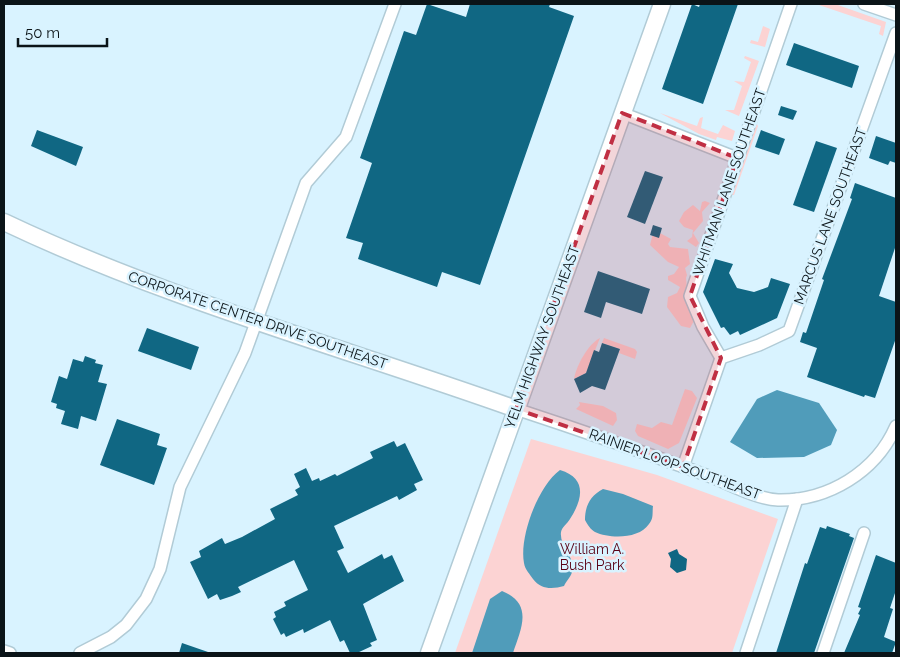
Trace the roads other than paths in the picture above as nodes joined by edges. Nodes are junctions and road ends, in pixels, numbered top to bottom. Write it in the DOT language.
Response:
graph roads {
  1 [pos="395,4"];
  2 [pos="656,4"];
  3 [pos="662,4"];
  4 [pos="791,4"];
  5 [pos="864,4"];
  6 [pos="896,15"];
  7 [pos="654,22"];
  8 [pos="896,33"];
  9 [pos="622,113"];
  10 [pos="737,158"];
  11 [pos="4,222"];
  12 [pos="256,320"];
  13 [pos="721,358"];
  14 [pos="516,409"];
  15 [pos="896,426"];
  16 [pos="683,467"];
  17 [pos="797,499"];
  18 [pos="864,533"];
  19 [pos="4,651"];
  20 [pos="10,653"];
  21 [pos="80,653"];
  22 [pos="429,653"];
  23 [pos="746,653"];
  24 [pos="823,653"];
  1 -- 12 [label="street"];
  2 -- 7 [label="main road, YELM HIGHWAY SOUTHEAST"];
  3 -- 7 [label="main road, YELM HIGHWAY SOUTHEAST"];
  4 -- 10 [label="street, WHITMAN LANE SOUTHEAST"];
  5 -- 6 [label="street"];
  7 -- 9 [label="main road, YELM HIGHWAY SOUTHEAST"];
  8 -- 13 [label="street, MARCUS LANE SOUTHEAST"];
  9 -- 10 [label="street"];
  9 -- 14 [label="main road, YELM HIGHWAY SOUTHEAST"];
  10 -- 13 [label="street, WHITMAN LANE SOUTHEAST"];
  11 -- 12 [label="main road, CORPORATE CENTER DRIVE SOUTHEAST"];
  12 -- 14 [label="main road, CORPORATE CENTER DRIVE SOUTHEAST"];
  12 -- 21 [label="street"];
  13 -- 16 [label="street"];
  14 -- 16 [label="street, RAINIER LOOP SOUTHEAST"];
  14 -- 22 [label="main road, YELM HIGHWAY SOUTHEAST"];
  15 -- 17 [label="street, RAINIER LOOP SOUTHEAST"];
  16 -- 17 [label="street, RAINIER LOOP SOUTHEAST"];
  17 -- 23 [label="street"];
  18 -- 24 [label="street"];
  19 -- 20 [label="street"];
}
